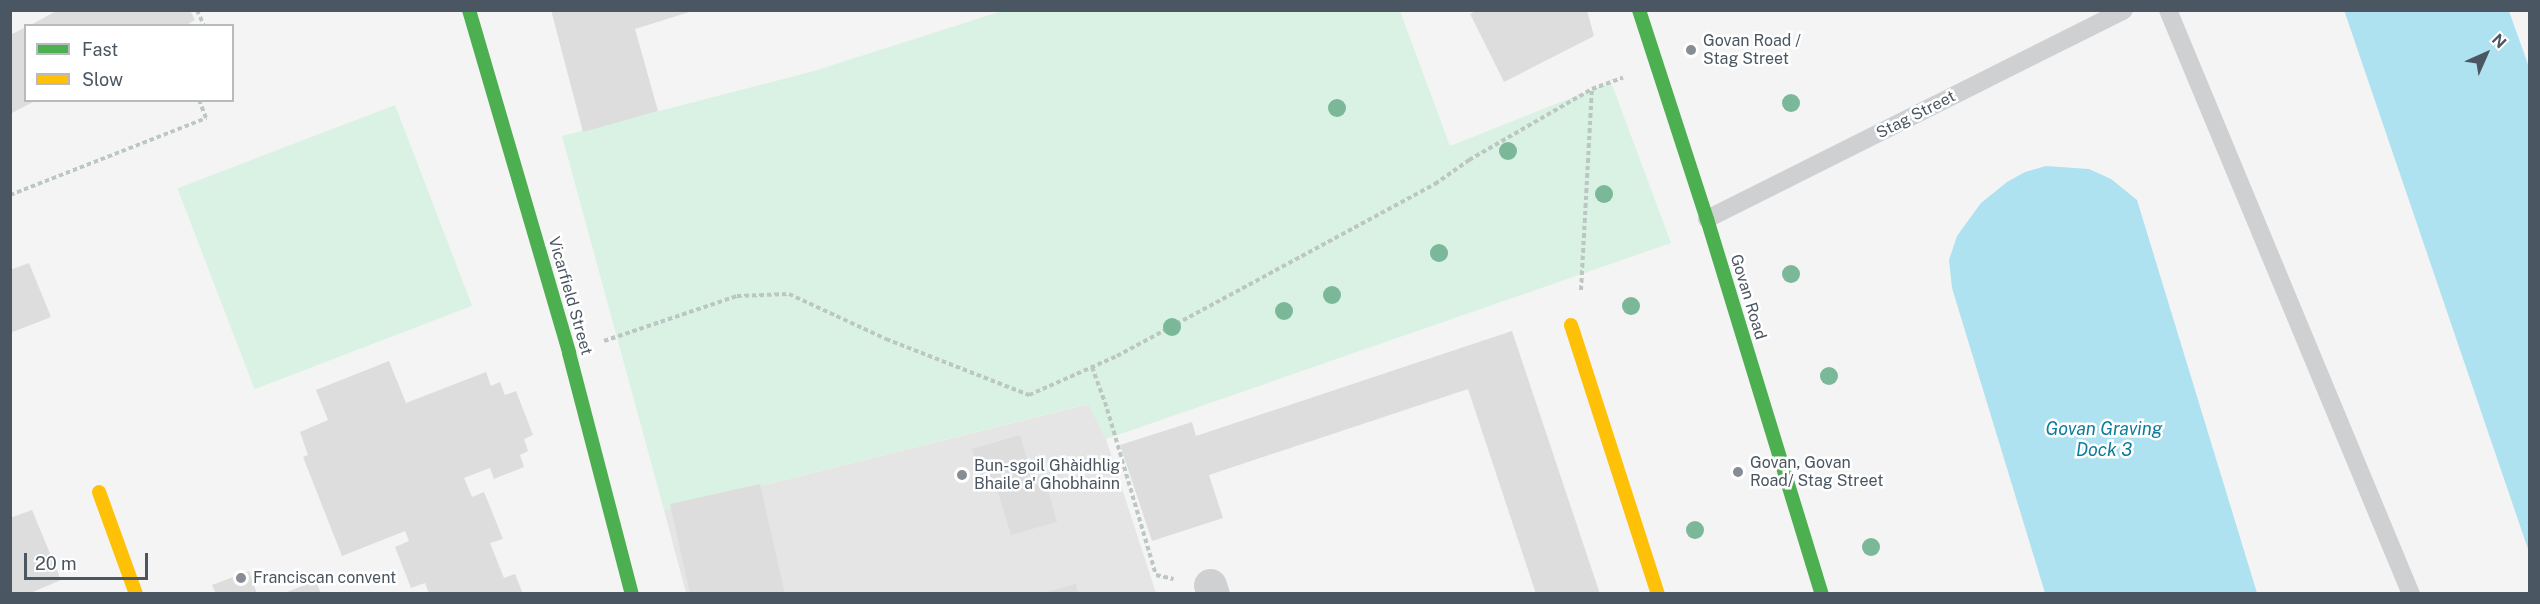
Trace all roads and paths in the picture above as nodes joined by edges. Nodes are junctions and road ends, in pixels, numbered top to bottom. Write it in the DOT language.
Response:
graph roads {
  1 [pos="197,10"];
  2 [pos="468,10"];
  3 [pos="1640,10"];
  4 [pos="2124,10"];
  5 [pos="2168,10"];
  6 [pos="203,24"];
  7 [pos="1656,65"];
  8 [pos="1592,89"];
  9 [pos="200,102"];
  10 [pos="10,195"];
  11 [pos="1707,219"];
  12 [pos="1570,325"];
  13 [pos="569,353"];
  14 [pos="1092,367"];
  15 [pos="99,492"];
  16 [pos="1211,589"];
  17 [pos="136,594"];
  18 [pos="632,594"];
  19 [pos="1658,594"];
  20 [pos="1822,594"];
  21 [pos="2411,594"];
  1 -- 6 [label="path"];
  2 -- 13 [label="street, Vicarfield Street"];
  3 -- 7 [label="street, Govan Road"];
  4 -- 11 [label="lane, Stag Street"];
  5 -- 21 [label="lane"];
  7 -- 8 [label="path"];
  7 -- 11 [label="street, Govan Road"];
  8 -- 12 [label="path"];
  8 -- 14 [label="path"];
  9 -- 10 [label="path"];
  11 -- 20 [label="street, Govan Road"];
  12 -- 19 [label="street"];
  13 -- 14 [label="path"];
  13 -- 18 [label="street, Vicarfield Street"];
  14 -- 16 [label="path"];
  15 -- 17 [label="street"];
}
